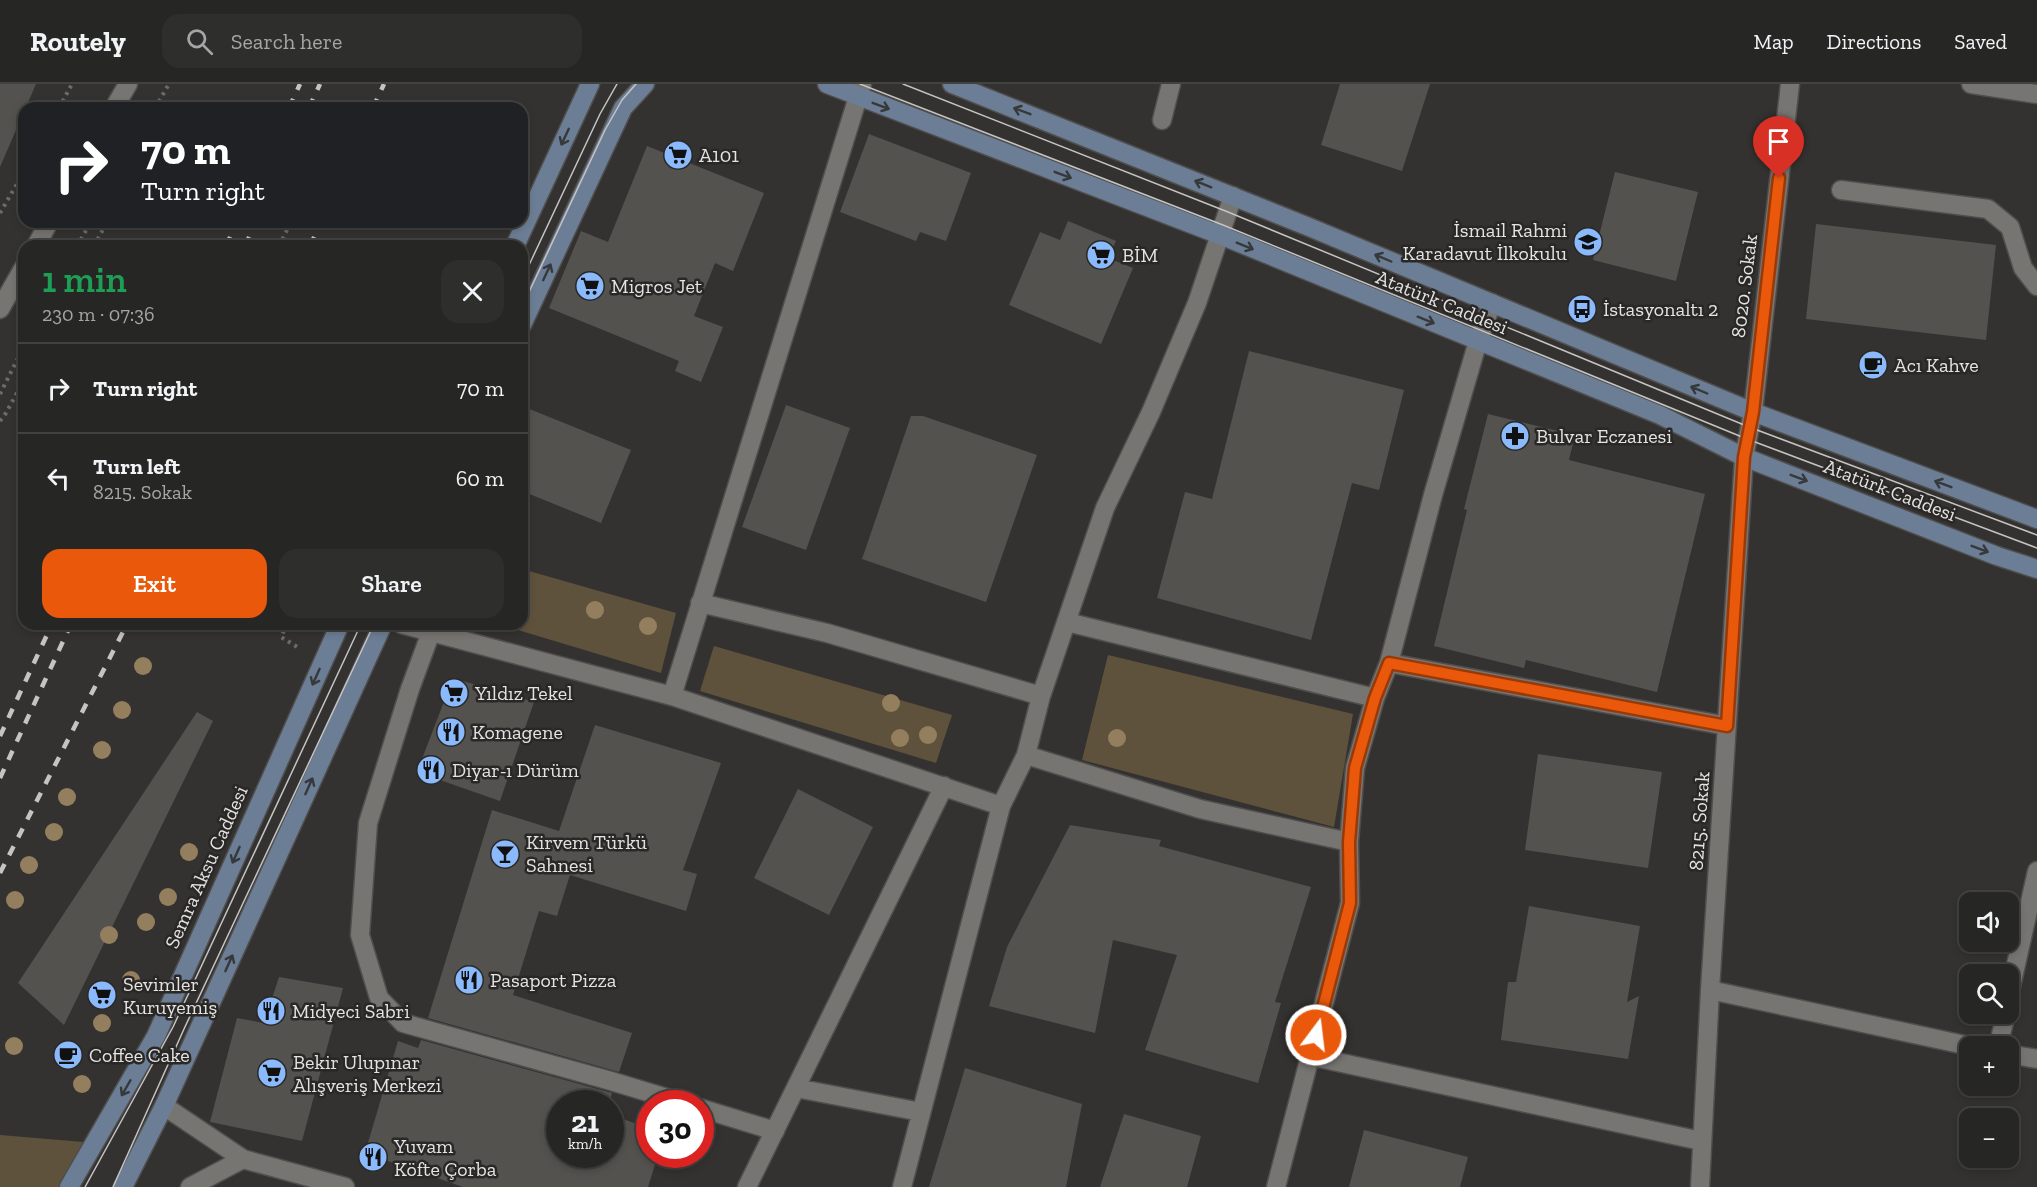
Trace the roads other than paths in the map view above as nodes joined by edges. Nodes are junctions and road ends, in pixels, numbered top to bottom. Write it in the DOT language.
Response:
graph roads {
  1 [pos="128,84"];
  2 [pos="590,84"];
  3 [pos="645,84"];
  4 [pos="827,84"];
  5 [pos="952,84"];
  6 [pos="1171,84"];
  7 [pos="1790,84"];
  8 [pos="1971,84"];
  9 [pos="860,90"];
  10 [pos="2037,94"];
  11 [pos="118,102"];
  12 [pos="1161,120"];
  13 [pos="1841,190"];
  14 [pos="1233,196"];
  15 [pos="528,218"];
  16 [pos="1220,235"];
  17 [pos="18,278"];
  18 [pos="2037,286"];
  19 [pos="1492,303"];
  20 [pos="0,309"];
  21 [pos="528,312"];
  22 [pos="1478,341"];
  23 [pos="1753,412"];
  24 [pos="1744,457"];
  25 [pos="2037,519"];
  26 [pos="2037,569"];
  27 [pos="700,603"];
  28 [pos="1066,622"];
  29 [pos="337,630"];
  30 [pos="380,630"];
  31 [pos="424,630"];
  32 [pos="431,632"];
  33 [pos="1389,663"];
  34 [pos="672,696"];
  35 [pos="1041,696"];
  36 [pos="1375,698"];
  37 [pos="1727,726"];
  38 [pos="1026,755"];
  39 [pos="944,786"];
  40 [pos="1001,806"];
  41 [pos="1349,842"];
  42 [pos="2037,871"];
  43 [pos="2016,964"];
  44 [pos="1710,990"];
  45 [pos="1959,1044"];
  46 [pos="1310,1056"];
  47 [pos="2019,1056"];
  48 [pos="2037,1059"];
  49 [pos="796,1088"];
  50 [pos="641,1090"];
  51 [pos="164,1106"];
  52 [pos="714,1112"];
  53 [pos="921,1112"];
  54 [pos="775,1131"];
  55 [pos="1701,1142"];
  56 [pos="243,1159"];
  57 [pos="69,1187"];
  58 [pos="123,1187"];
  59 [pos="190,1187"];
  60 [pos="345,1187"];
  61 [pos="747,1187"];
  62 [pos="902,1187"];
  63 [pos="1276,1187"];
  64 [pos="1700,1187"];
  1 -- 11 [label="street"];
  2 -- 15 [label="street, one-way"];
  21 -- 3 [label="street, one-way"];
  4 -- 9 [label="street, Atatürk Caddesi"];
  14 -- 5 [label="street, Atatürk Caddesi, one-way"];
  6 -- 12 [label="street"];
  7 -- 23 [label="street, 8020. Sokak"];
  8 -- 10 [label="street"];
  9 -- 16 [label="street, Atatürk Caddesi, one-way"];
  9 -- 27 [label="street"];
  13 -- 18 [label="street"];
  14 -- 16 [label="street"];
  19 -- 14 [label="street, Atatürk Caddesi, one-way"];
  16 -- 22 [label="street, Atatürk Caddesi, one-way"];
  16 -- 28 [label="street"];
  17 -- 20 [label="street"];
  19 -- 22 [label="street"];
  23 -- 19 [label="street, Atatürk Caddesi, one-way"];
  22 -- 24 [label="street, Atatürk Caddesi"];
  22 -- 33 [label="street"];
  23 -- 24 [label="street, 8020. Sokak"];
  25 -- 23 [label="street, Atatürk Caddesi, one-way"];
  24 -- 26 [label="street, Atatürk Caddesi, one-way"];
  24 -- 37 [label="street, 8215. Sokak"];
  27 -- 34 [label="street"];
  27 -- 35 [label="street"];
  28 -- 35 [label="street"];
  28 -- 36 [label="street"];
  29 -- 57 [label="street, Semra Aksu Caddesi, one-way"];
  51 -- 30 [label="street, one-way"];
  31 -- 32 [label="street"];
  32 -- 34 [label="street"];
  32 -- 50 [label="street"];
  33 -- 36 [label="street"];
  33 -- 37 [label="street"];
  34 -- 39 [label="street"];
  35 -- 38 [label="street"];
  36 -- 41 [label="street"];
  37 -- 44 [label="street, 8215. Sokak"];
  38 -- 40 [label="street"];
  38 -- 41 [label="street"];
  39 -- 40 [label="street"];
  39 -- 49 [label="street"];
  40 -- 53 [label="street"];
  41 -- 46 [label="street"];
  42 -- 43 [label="street"];
  44 -- 45 [label="street"];
  44 -- 55 [label="street, 8215. Sokak"];
  46 -- 55 [label="street"];
  46 -- 63 [label="street"];
  47 -- 48 [label="street"];
  49 -- 53 [label="street"];
  49 -- 54 [label="street"];
  51 -- 56 [label="street"];
  51 -- 58 [label="street"];
  52 -- 54 [label="street"];
  53 -- 62 [label="street"];
  54 -- 61 [label="street"];
  55 -- 64 [label="street, 8215. Sokak"];
  56 -- 59 [label="street"];
  56 -- 60 [label="street"];
}
